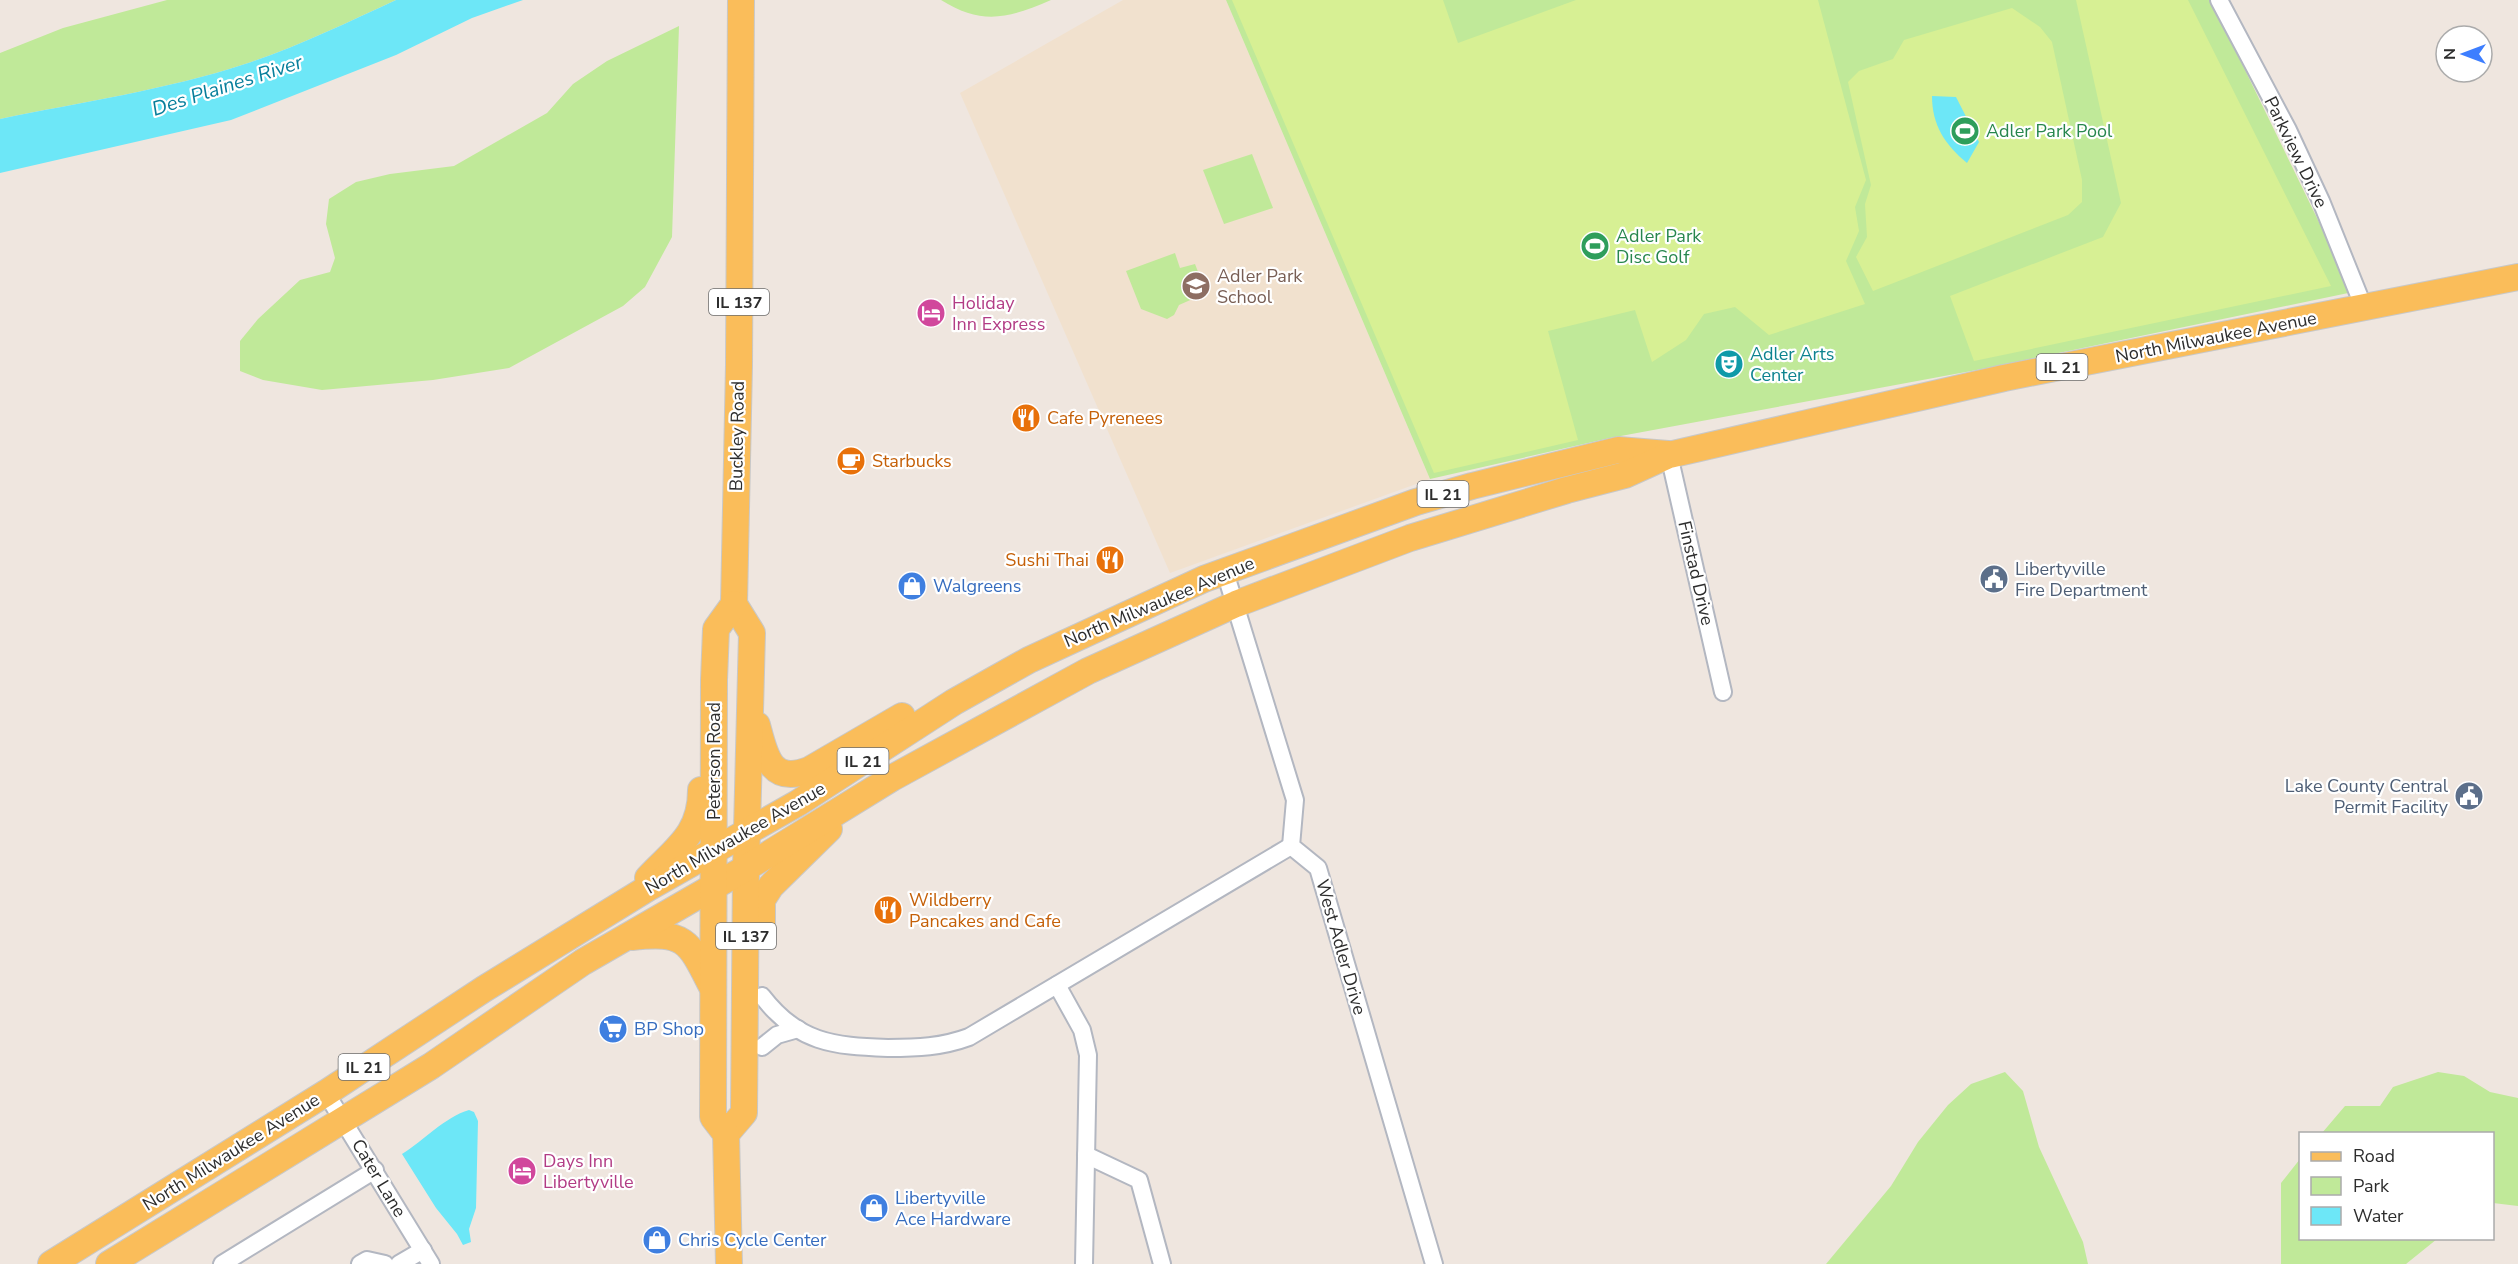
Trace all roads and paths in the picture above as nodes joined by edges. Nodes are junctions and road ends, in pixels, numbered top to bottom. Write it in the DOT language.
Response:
graph roads {
  1 [pos="741,0"];
  2 [pos="2219,0"];
  3 [pos="2518,277"];
  4 [pos="2364,308"];
  5 [pos="1669,455"];
  6 [pos="1225,572"];
  7 [pos="734,604"];
  8 [pos="1236,604"];
  9 [pos="714,680"];
  10 [pos="977,688"];
  11 [pos="751,691"];
  12 [pos="1723,692"];
  13 [pos="833,814"];
  14 [pos="747,832"];
  15 [pos="1292,846"];
  16 [pos="714,851"];
  17 [pos="746,868"];
  18 [pos="714,887"];
  19 [pos="626,902"];
  20 [pos="629,937"];
  21 [pos="1057,985"];
  22 [pos="714,990"];
  23 [pos="762,996"];
  24 [pos="798,1029"];
  25 [pos="762,1047"];
  26 [pos="745,1075"];
  27 [pos="326,1093"];
  28 [pos="344,1119"];
  29 [pos="726,1134"];
  30 [pos="1086,1155"];
  31 [pos="375,1170"];
  32 [pos="427,1257"];
  33 [pos="51,1264"];
  34 [pos="110,1264"];
  35 [pos="222,1264"];
  36 [pos="360,1264"];
  37 [pos="385,1264"];
  38 [pos="399,1264"];
  39 [pos="729,1264"];
  40 [pos="1084,1264"];
  41 [pos="1162,1264"];
  42 [pos="1434,1264"];
  1 -- 7 [label="main road, Buckley Road / IL 137"];
  2 -- 4 [label="street, Parkview Drive"];
  3 -- 4 [label="main road, North Milwaukee Avenue / IL 21"];
  4 -- 5 [label="main road, North Milwaukee Avenue / IL 21"];
  5 -- 6 [label="main road, North Milwaukee Avenue / IL 21"];
  5 -- 8 [label="main road, North Milwaukee Avenue / IL 21"];
  5 -- 12 [label="street, Finstad Drive"];
  6 -- 8 [label="street"];
  6 -- 10 [label="main road, North Milwaukee Avenue / IL 21"];
  7 -- 9 [label="main road, Peterson Road / IL 137"];
  7 -- 11 [label="main road, IL 137"];
  8 -- 13 [label="main road, North Milwaukee Avenue / IL 21"];
  8 -- 15 [label="street"];
  9 -- 16 [label="main road, Peterson Road / IL 137"];
  9 -- 19 [label="main road"];
  10 -- 11 [label="main road"];
  10 -- 14 [label="main road, North Milwaukee Avenue / IL 21"];
  11 -- 14 [label="main road, IL 137"];
  13 -- 17 [label="main road, North Milwaukee Avenue / IL 21"];
  13 -- 23 [label="main road"];
  14 -- 16 [label="main road, North Milwaukee Avenue / IL 21"];
  14 -- 17 [label="main road, IL 137"];
  15 -- 21 [label="street"];
  15 -- 42 [label="street, West Adler Drive"];
  16 -- 18 [label="main road, Peterson Road / IL 137"];
  16 -- 19 [label="main road, North Milwaukee Avenue / IL 21"];
  17 -- 18 [label="main road, North Milwaukee Avenue / IL 21"];
  17 -- 26 [label="main road, IL 137"];
  18 -- 20 [label="main road, North Milwaukee Avenue / IL 21"];
  18 -- 22 [label="main road, Peterson Road / IL 137"];
  19 -- 27 [label="main road, North Milwaukee Avenue / IL 21"];
  20 -- 22 [label="main road"];
  20 -- 28 [label="main road, North Milwaukee Avenue / IL 21"];
  21 -- 24 [label="street"];
  21 -- 30 [label="street"];
  22 -- 29 [label="main road, Peterson Road / IL 137"];
  23 -- 24 [label="street"];
  23 -- 25 [label="main road"];
  24 -- 25 [label="street"];
  25 -- 26 [label="main road"];
  26 -- 29 [label="main road, IL 137"];
  27 -- 28 [label="street, Cater Lane"];
  27 -- 33 [label="main road, North Milwaukee Avenue / IL 21"];
  28 -- 31 [label="street, Cater Lane"];
  28 -- 34 [label="main road, North Milwaukee Avenue / IL 21"];
  29 -- 39 [label="main road, Peterson Road / IL 137"];
  30 -- 40 [label="street"];
  30 -- 41 [label="street"];
  31 -- 32 [label="street, Cater Lane"];
  31 -- 35 [label="street"];
  32 -- 38 [label="street"];
  36 -- 37 [label="street"];
}
